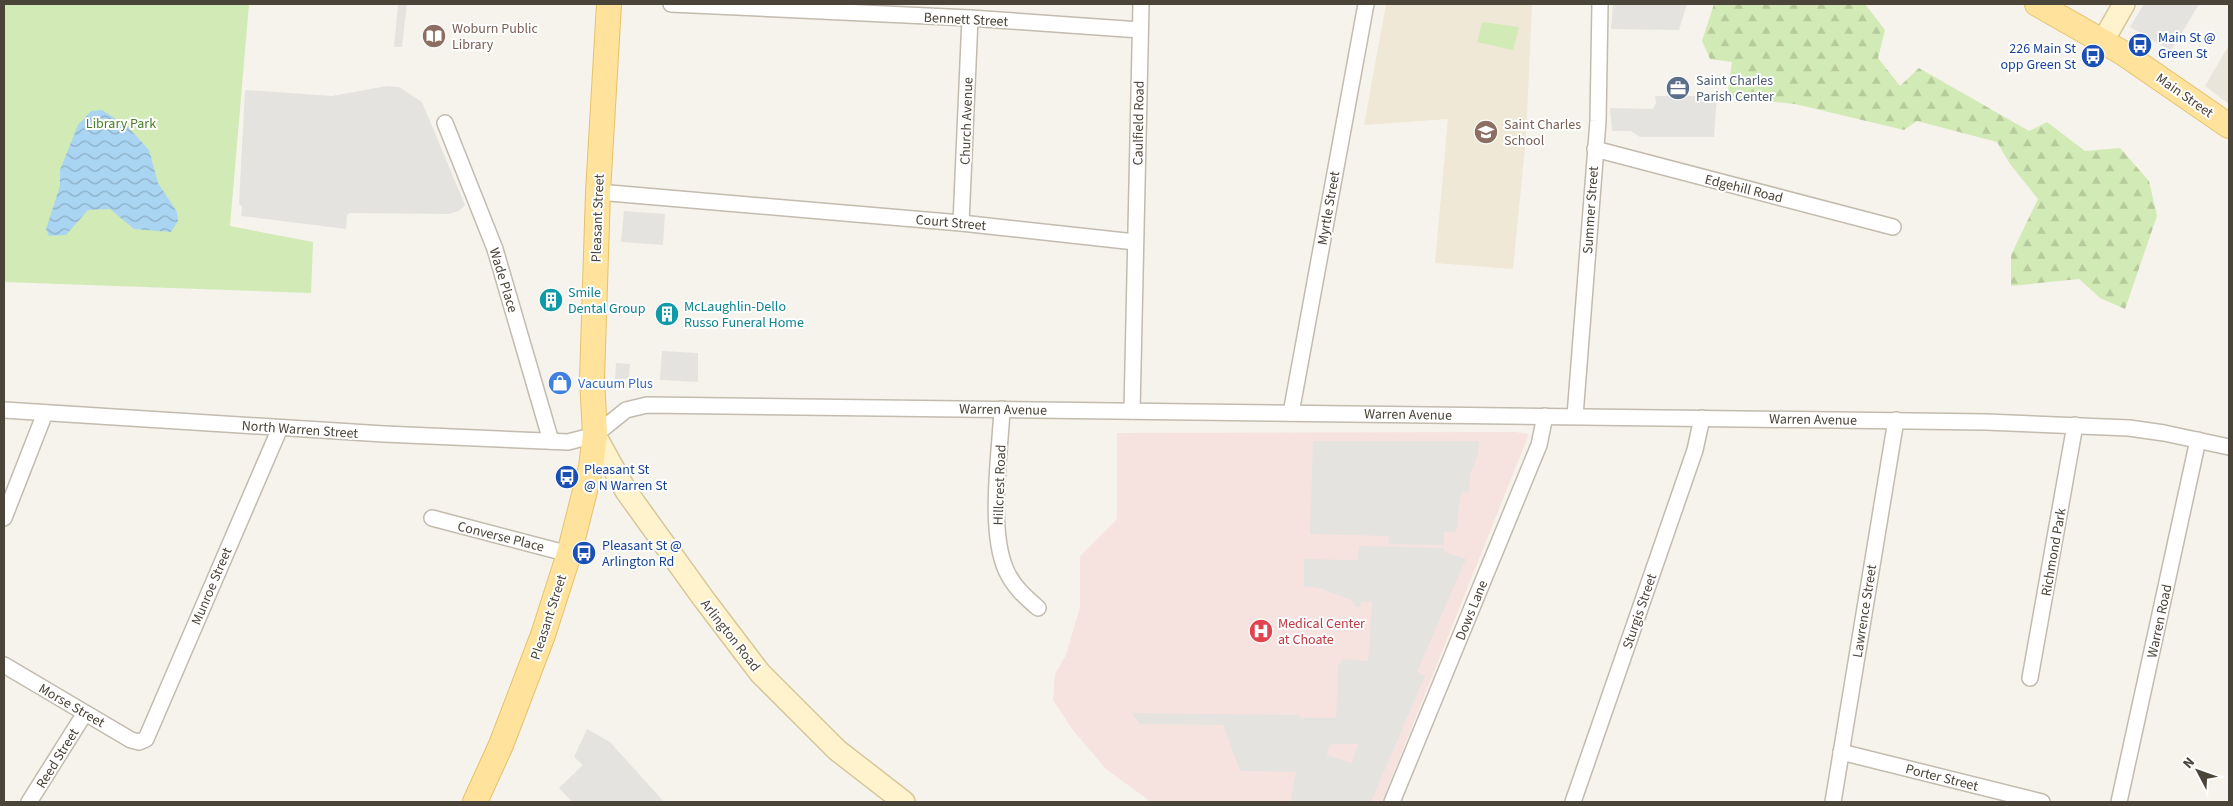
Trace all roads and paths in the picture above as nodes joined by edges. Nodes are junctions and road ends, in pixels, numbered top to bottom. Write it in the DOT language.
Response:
graph roads {
  1 [pos="609,4"];
  2 [pos="672,4"];
  3 [pos="1141,4"];
  4 [pos="1366,4"];
  5 [pos="1600,4"];
  6 [pos="2037,4"];
  7 [pos="2124,4"];
  8 [pos="944,10"];
  9 [pos="970,18"];
  10 [pos="1140,30"];
  11 [pos="2103,41"];
  12 [pos="445,123"];
  13 [pos="2229,126"];
  14 [pos="1594,150"];
  15 [pos="598,192"];
  16 [pos="961,223"];
  17 [pos="1893,226"];
  18 [pos="1135,242"];
  19 [pos="1002,409"];
  20 [pos="4,410"];
  21 [pos="1132,410"];
  22 [pos="1291,413"];
  23 [pos="45,414"];
  24 [pos="1545,416"];
  25 [pos="1575,416"];
  26 [pos="1702,418"];
  27 [pos="1896,420"];
  28 [pos="2075,425"];
  29 [pos="280,428"];
  30 [pos="596,435"];
  31 [pos="2198,440"];
  32 [pos="551,441"];
  33 [pos="2229,447"];
  34 [pos="4,518"];
  35 [pos="432,518"];
  36 [pos="569,554"];
  37 [pos="1038,608"];
  38 [pos="4,665"];
  39 [pos="2030,678"];
  40 [pos="85,714"];
  41 [pos="141,742"];
  42 [pos="1841,752"];
  43 [pos="29,802"];
  44 [pos="475,802"];
  45 [pos="904,802"];
  46 [pos="1392,802"];
  47 [pos="1573,802"];
  48 [pos="1834,802"];
  49 [pos="2042,802"];
  50 [pos="2119,802"];
  1 -- 15 [label="main road, Pleasant Street"];
  2 -- 8 [label="street, Bennett Street"];
  3 -- 10 [label="street, Caulfield Road"];
  4 -- 22 [label="street, Myrtle Street"];
  5 -- 14 [label="street, Summer Street"];
  6 -- 11 [label="main road, Main Street"];
  7 -- 11 [label="street"];
  8 -- 9 [label="street, Bennett Street"];
  9 -- 10 [label="street, Bennett Street"];
  9 -- 16 [label="street, Church Avenue"];
  10 -- 18 [label="street, Caulfield Road"];
  11 -- 13 [label="main road, Main Street"];
  12 -- 32 [label="street, Wade Place"];
  14 -- 17 [label="street, Edgehill Road"];
  14 -- 25 [label="street, Summer Street"];
  15 -- 16 [label="street, Court Street"];
  15 -- 30 [label="main road, Pleasant Street"];
  16 -- 18 [label="street, Court Street"];
  18 -- 21 [label="street"];
  19 -- 21 [label="street, Warren Avenue"];
  19 -- 30 [label="street, Warren Avenue"];
  19 -- 37 [label="street, Hillcrest Road"];
  20 -- 23 [label="street, North Warren Street"];
  21 -- 22 [label="street, Warren Avenue"];
  22 -- 24 [label="street, Warren Avenue"];
  23 -- 29 [label="street, North Warren Street"];
  23 -- 34 [label="street"];
  24 -- 25 [label="street, Warren Avenue"];
  24 -- 46 [label="street, Dows Lane"];
  25 -- 26 [label="street, Warren Avenue"];
  26 -- 27 [label="street, Warren Avenue"];
  26 -- 47 [label="street, Sturgis Street"];
  27 -- 28 [label="street, Warren Avenue"];
  27 -- 42 [label="street, Lawrence Street"];
  28 -- 31 [label="street, Warren Avenue"];
  28 -- 39 [label="street, Richmond Park"];
  29 -- 32 [label="street, North Warren Street"];
  29 -- 41 [label="street, Munroe Street"];
  30 -- 32 [label="street, North Warren Street"];
  30 -- 36 [label="main road, Pleasant Street"];
  30 -- 45 [label="street, Arlington Road"];
  31 -- 33 [label="street, Warren Avenue"];
  31 -- 50 [label="street, Warren Road"];
  35 -- 36 [label="street, Converse Place"];
  36 -- 44 [label="main road, Pleasant Street"];
  38 -- 40 [label="street, Morse Street"];
  40 -- 41 [label="street, Morse Street"];
  40 -- 43 [label="street, Reed Street"];
  42 -- 48 [label="street, Lawrence Street"];
  42 -- 49 [label="street, Porter Street"];
}
